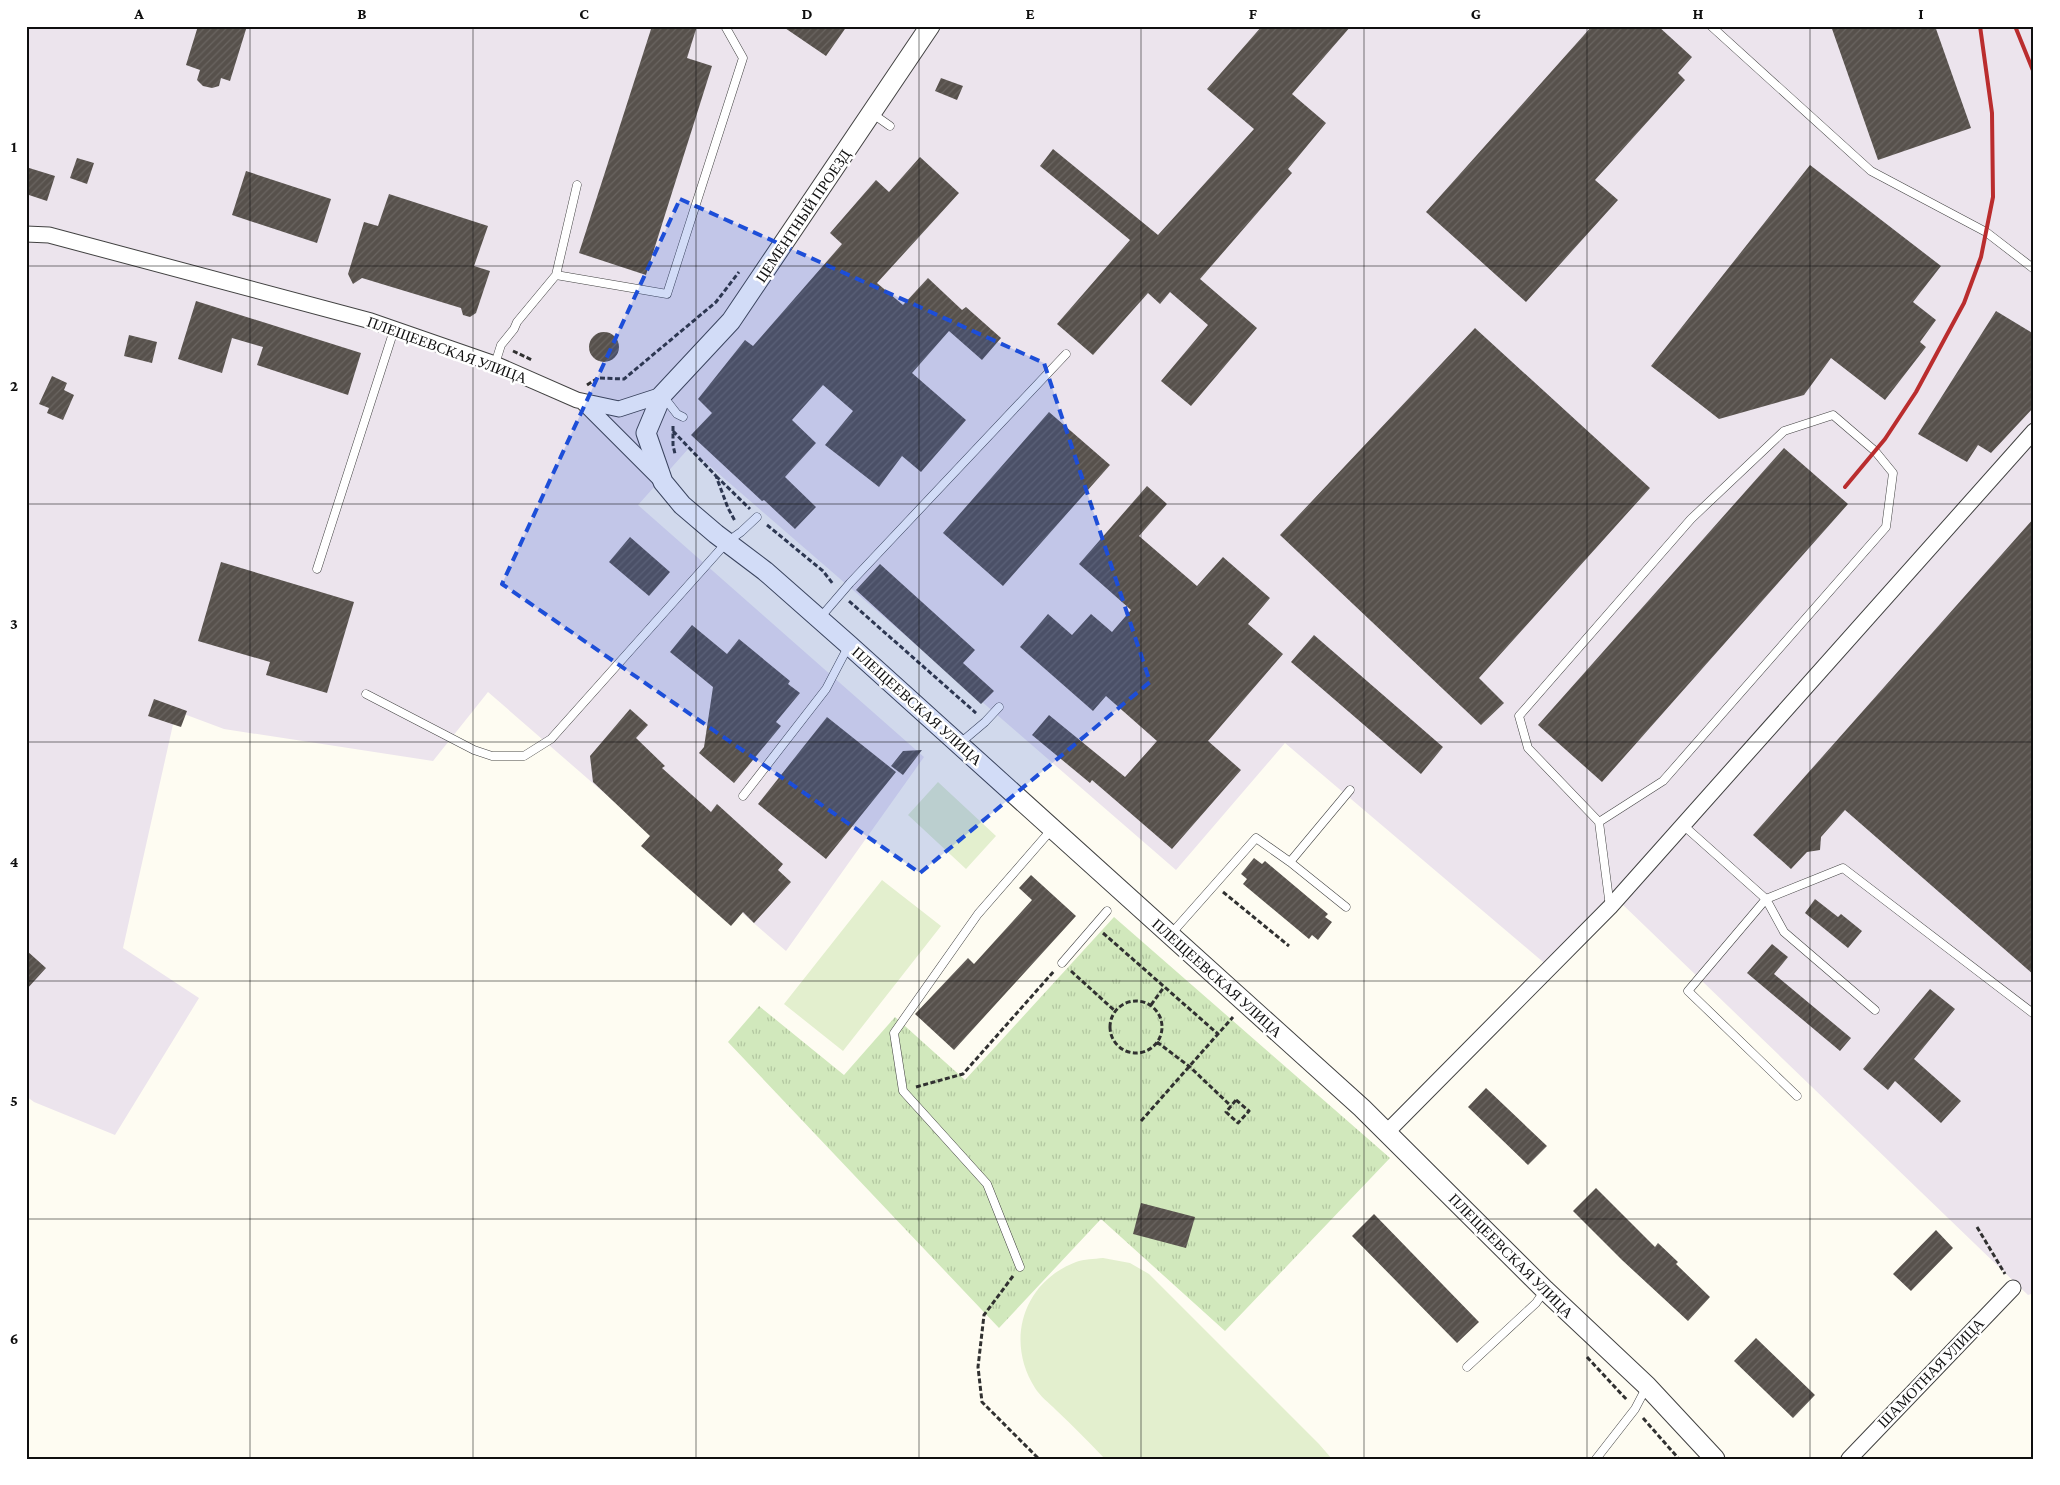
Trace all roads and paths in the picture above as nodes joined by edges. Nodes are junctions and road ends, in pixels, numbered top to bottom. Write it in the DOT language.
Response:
graph roads {
  1 [pos="725,26"];
  2 [pos="930,26"];
  3 [pos="1711,26"];
  4 [pos="873,114"];
  5 [pos="890,126"];
  6 [pos="577,185"];
  7 [pos="26,228"];
  8 [pos="26,234"];
  9 [pos="49,236"];
  10 [pos="2034,269"];
  11 [pos="740,271"];
  12 [pos="556,274"];
  13 [pos="394,330"];
  14 [pos="1066,354"];
  15 [pos="495,364"];
  16 [pos="598,378"];
  17 [pos="662,395"];
  18 [pos="583,402"];
  19 [pos="680,416"];
  20 [pos="672,430"];
  21 [pos="2034,431"];
  22 [pos="676,460"];
  23 [pos="716,476"];
  24 [pos="663,482"];
  25 [pos="757,517"];
  26 [pos="729,522"];
  27 [pos="734,537"];
  28 [pos="317,569"];
  29 [pos="841,594"];
  30 [pos="819,619"];
  31 [pos="849,645"];
  32 [pos="366,694"];
  33 [pos="999,707"];
  34 [pos="985,722"];
  35 [pos="959,744"];
  36 [pos="1350,790"];
  37 [pos="743,796"];
  38 [pos="1598,822"];
  39 [pos="1683,825"];
  40 [pos="1052,829"];
  41 [pos="1290,862"];
  42 [pos="1215,885"];
  43 [pos="1766,899"];
  44 [pos="1346,907"];
  45 [pos="1610,907"];
  46 [pos="1107,911"];
  47 [pos="1095,926"];
  48 [pos="1170,936"];
  49 [pos="1289,946"];
  50 [pos="1062,963"];
  51 [pos="1164,987"];
  52 [pos="1151,1005"];
  53 [pos="1875,1010"];
  54 [pos="1115,1011"];
  55 [pos="2034,1014"];
  56 [pos="1230,1020"];
  57 [pos="1218,1034"];
  58 [pos="1157,1042"];
  59 [pos="1190,1067"];
  60 [pos="903,1091"];
  61 [pos="1796,1096"];
  62 [pos="1231,1106"];
  63 [pos="1141,1121"];
  64 [pos="1387,1132"];
  65 [pos="1977,1227"];
  66 [pos="1020,1267"];
  67 [pos="2013,1288"];
  68 [pos="1545,1290"];
  69 [pos="1467,1367"];
  70 [pos="1647,1386"];
  71 [pos="1635,1409"];
  72 [pos="1039,1459"];
  73 [pos="1596,1459"];
  74 [pos="1679,1459"];
  75 [pos="1715,1459"];
  76 [pos="1849,1459"];
  1 -- 12 [label="lane"];
  2 -- 4 [label="street, ЦЕМЕНТНЫЙ ПРОЕЗД"];
  3 -- 10 [label="lane"];
  4 -- 5 [label="lane"];
  4 -- 17 [label="street, ЦЕМЕНТНЫЙ ПРОЕЗД"];
  6 -- 12 [label="lane"];
  7 -- 9 [label="lane"];
  8 -- 9 [label="street, ПЛЕЩЕЕВСКАЯ УЛИЦА"];
  9 -- 13 [label="street, ПЛЕЩЕЕВСКАЯ УЛИЦА"];
  11 -- 16 [label="path"];
  12 -- 15 [label="lane"];
  13 -- 15 [label="street, ПЛЕЩЕЕВСКАЯ УЛИЦА"];
  13 -- 28 [label="lane"];
  14 -- 29 [label="lane"];
  15 -- 18 [label="street, ПЛЕЩЕЕВСКАЯ УЛИЦА"];
  17 -- 18 [label="street, ПЛЕЩЕЕВСКАЯ УЛИЦА"];
  17 -- 19 [label="lane"];
  17 -- 24 [label="street, ПЛЕЩЕЕВСКАЯ УЛИЦА"];
  18 -- 24 [label="street"];
  19 -- 20 [label="path"];
  20 -- 22 [label="path"];
  20 -- 23 [label="path"];
  21 -- 39 [label="street"];
  23 -- 25 [label="path"];
  23 -- 27 [label="path"];
  24 -- 27 [label="street, ПЛЕЩЕЕВСКАЯ УЛИЦА"];
  25 -- 27 [label="lane"];
  25 -- 29 [label="path"];
  26 -- 27 [label="path"];
  27 -- 30 [label="street, ПЛЕЩЕЕВСКАЯ УЛИЦА"];
  27 -- 32 [label="lane"];
  29 -- 30 [label="lane"];
  29 -- 34 [label="path"];
  30 -- 31 [label="street, ПЛЕЩЕЕВСКАЯ УЛИЦА"];
  31 -- 35 [label="street, ПЛЕЩЕЕВСКАЯ УЛИЦА"];
  31 -- 37 [label="lane"];
  33 -- 34 [label="lane"];
  34 -- 35 [label="lane"];
  35 -- 40 [label="street, ПЛЕЩЕЕВСКАЯ УЛИЦА"];
  36 -- 41 [label="lane"];
  38 -- 38 [label="lane"];
  38 -- 45 [label="lane"];
  39 -- 43 [label="lane"];
  39 -- 45 [label="street"];
  40 -- 48 [label="street, ПЛЕЩЕЕВСКАЯ УЛИЦА"];
  40 -- 60 [label="lane"];
  41 -- 42 [label="lane"];
  41 -- 44 [label="lane"];
  42 -- 48 [label="lane"];
  42 -- 49 [label="path"];
  43 -- 53 [label="lane"];
  43 -- 55 [label="lane"];
  43 -- 61 [label="lane"];
  45 -- 64 [label="street"];
  46 -- 47 [label="lane"];
  47 -- 50 [label="lane"];
  47 -- 51 [label="path"];
  48 -- 64 [label="street, ПЛЕЩЕЕВСКАЯ УЛИЦА"];
  50 -- 54 [label="path"];
  50 -- 60 [label="path"];
  51 -- 52 [label="path"];
  51 -- 57 [label="path"];
  52 -- 54 [label="path"];
  52 -- 58 [label="path"];
  54 -- 58 [label="path"];
  56 -- 57 [label="path"];
  57 -- 59 [label="path"];
  58 -- 59 [label="path"];
  59 -- 62 [label="path"];
  59 -- 63 [label="path"];
  60 -- 66 [label="lane"];
  62 -- 62 [label="path"];
  64 -- 68 [label="street, ПЛЕЩЕЕВСКАЯ УЛИЦА"];
  65 -- 67 [label="path"];
  66 -- 72 [label="path"];
  67 -- 76 [label="street, ШАМОТНАЯ УЛИЦА"];
  68 -- 69 [label="lane"];
  68 -- 70 [label="street, ПЛЕЩЕЕВСКАЯ УЛИЦА"];
  70 -- 71 [label="lane"];
  70 -- 75 [label="street, ПЛЕЩЕЕВСКАЯ УЛИЦА"];
  71 -- 73 [label="lane"];
  71 -- 74 [label="path"];
}
